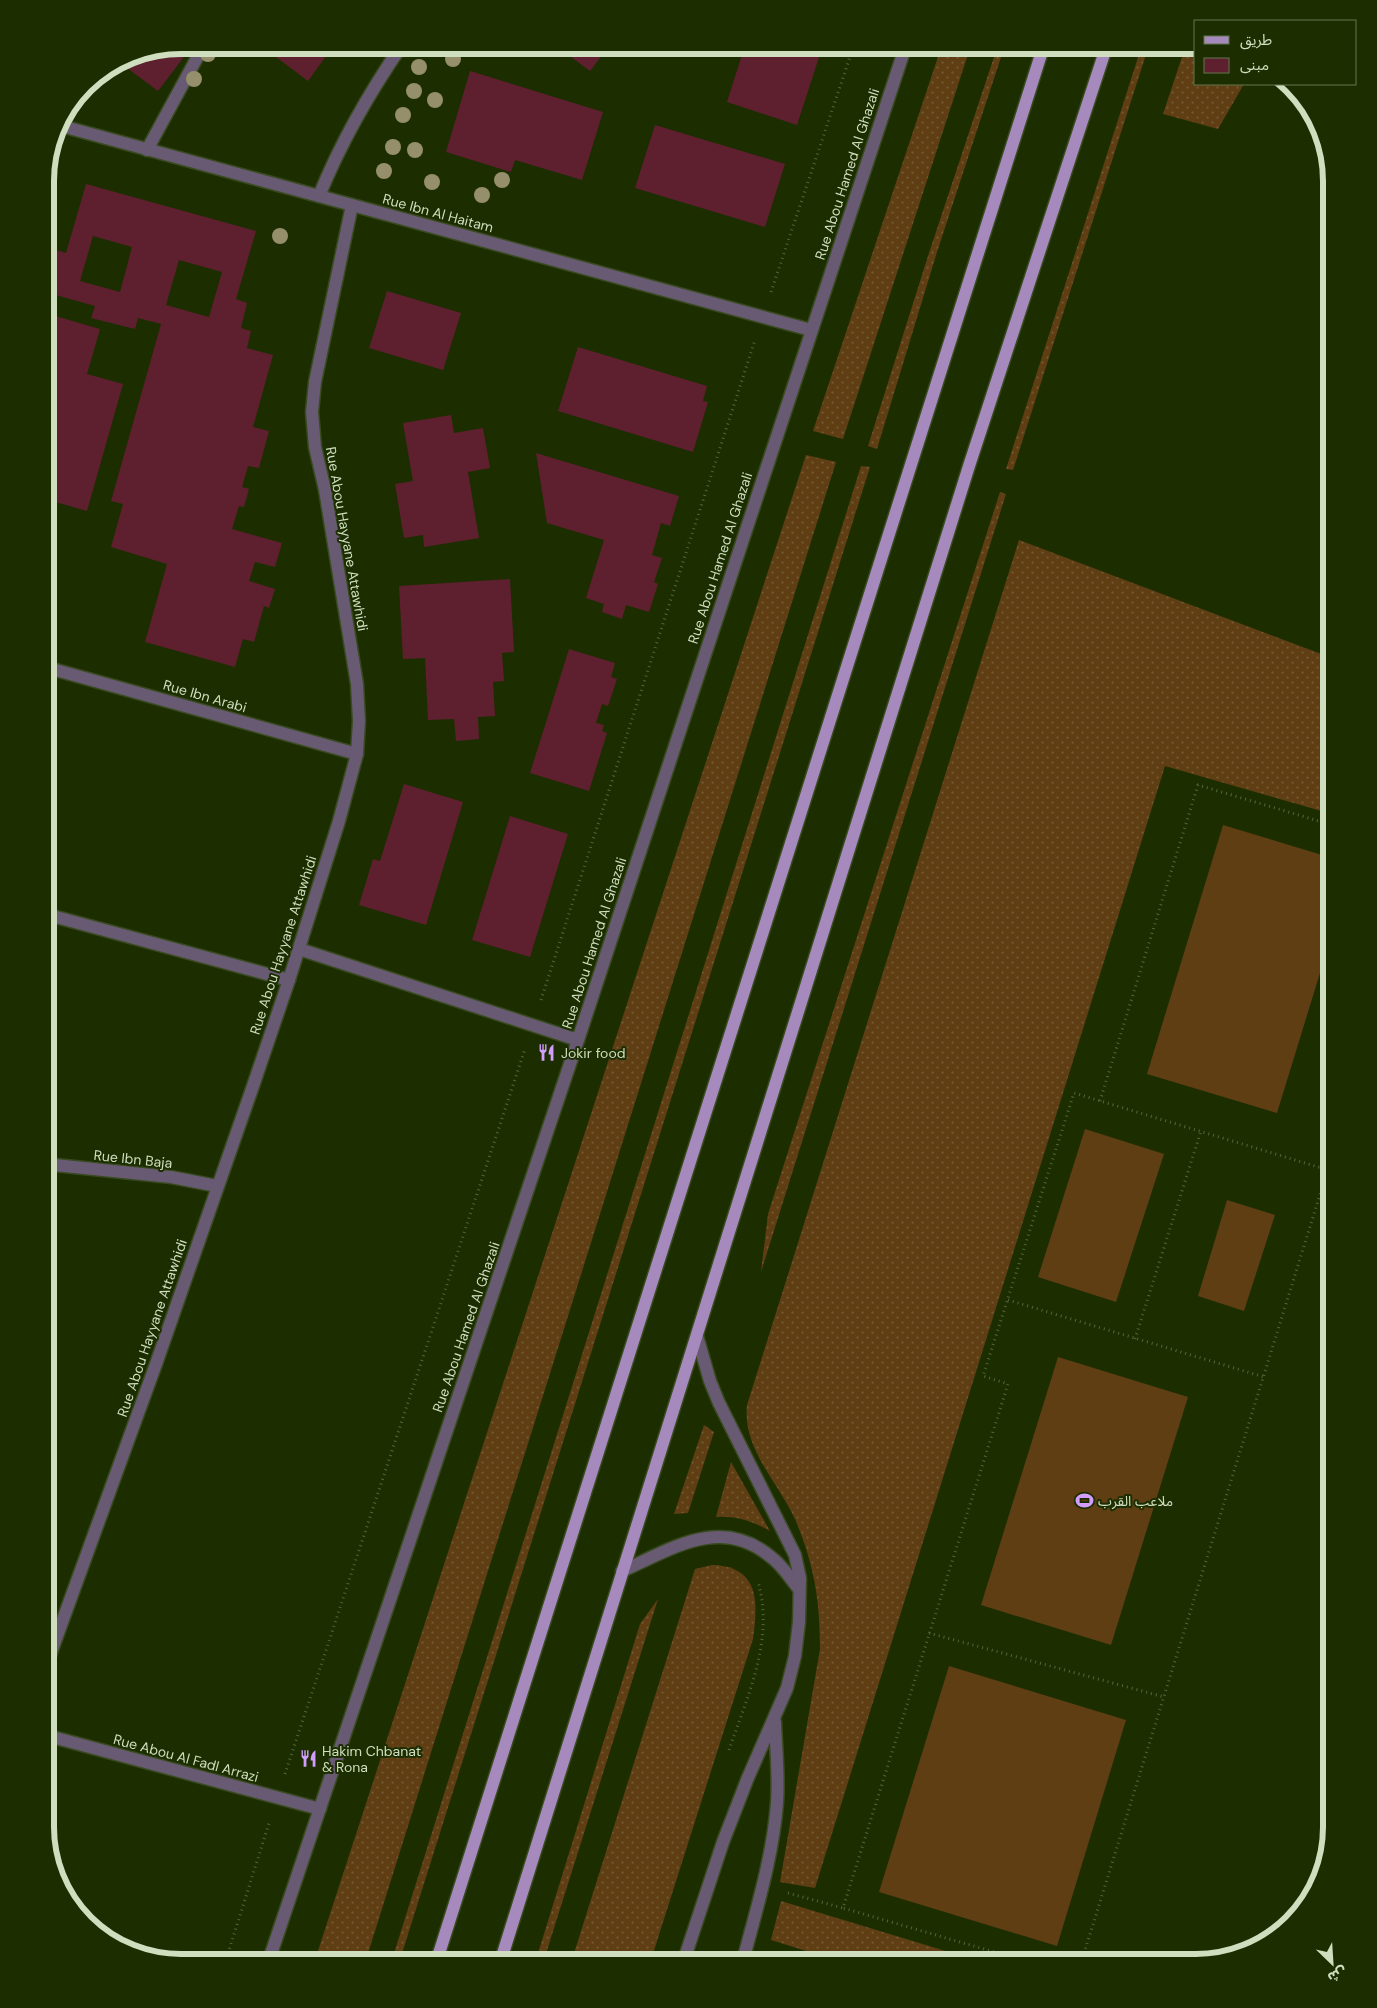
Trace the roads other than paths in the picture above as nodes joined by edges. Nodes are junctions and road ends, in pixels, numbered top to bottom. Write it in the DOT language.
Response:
graph roads {
  1 [pos="199,54"];
  2 [pos="396,54"];
  3 [pos="903,54"];
  4 [pos="1041,54"];
  5 [pos="1104,54"];
  6 [pos="66,127"];
  7 [pos="147,150"];
  8 [pos="319,196"];
  9 [pos="352,205"];
  10 [pos="811,330"];
  11 [pos="54,670"];
  12 [pos="357,754"];
  13 [pos="54,916"];
  14 [pos="299,949"];
  15 [pos="289,980"];
  16 [pos="578,1040"];
  17 [pos="54,1165"];
  18 [pos="217,1186"];
  19 [pos="698,1336"];
  20 [pos="622,1571"];
  21 [pos="799,1589"];
  22 [pos="54,1644"];
  23 [pos="774,1719"];
  24 [pos="54,1737"];
  25 [pos="320,1809"];
  26 [pos="745,1953"];
  27 [pos="271,1954"];
  28 [pos="439,1954"];
  29 [pos="503,1954"];
  30 [pos="685,1954"];
  1 -- 7 [label="street"];
  2 -- 8 [label="street"];
  3 -- 10 [label="street, Rue Abou Hamed Al Ghazali"];
  4 -- 28 [label="main road"];
  5 -- 19 [label="main road"];
  6 -- 7 [label="street, Rue Ibn Al Haitam"];
  7 -- 8 [label="street, Rue Ibn Al Haitam"];
  8 -- 9 [label="street, Rue Ibn Al Haitam"];
  9 -- 10 [label="street, Rue Ibn Al Haitam"];
  9 -- 12 [label="street, Rue Abou Hayyane Attawhidi"];
  10 -- 16 [label="street, Rue Abou Hamed Al Ghazali"];
  11 -- 12 [label="street, Rue Ibn Arabi"];
  12 -- 14 [label="street, Rue Abou Hayyane Attawhidi"];
  13 -- 15 [label="street"];
  14 -- 15 [label="street, Rue Abou Hayyane Attawhidi"];
  14 -- 16 [label="street"];
  15 -- 18 [label="street, Rue Abou Hayyane Attawhidi"];
  16 -- 25 [label="street, Rue Abou Hamed Al Ghazali"];
  17 -- 18 [label="street, Rue Ibn Baja"];
  18 -- 22 [label="street, Rue Abou Hayyane Attawhidi"];
  19 -- 20 [label="main road"];
  19 -- 21 [label="street"];
  20 -- 21 [label="street"];
  20 -- 29 [label="main road"];
  21 -- 23 [label="street"];
  23 -- 26 [label="street"];
  23 -- 30 [label="street"];
  24 -- 25 [label="street, Rue Abou Al Fadl Arrazi"];
  25 -- 27 [label="street, Rue Abou Hamed Al Ghazali"];
}
